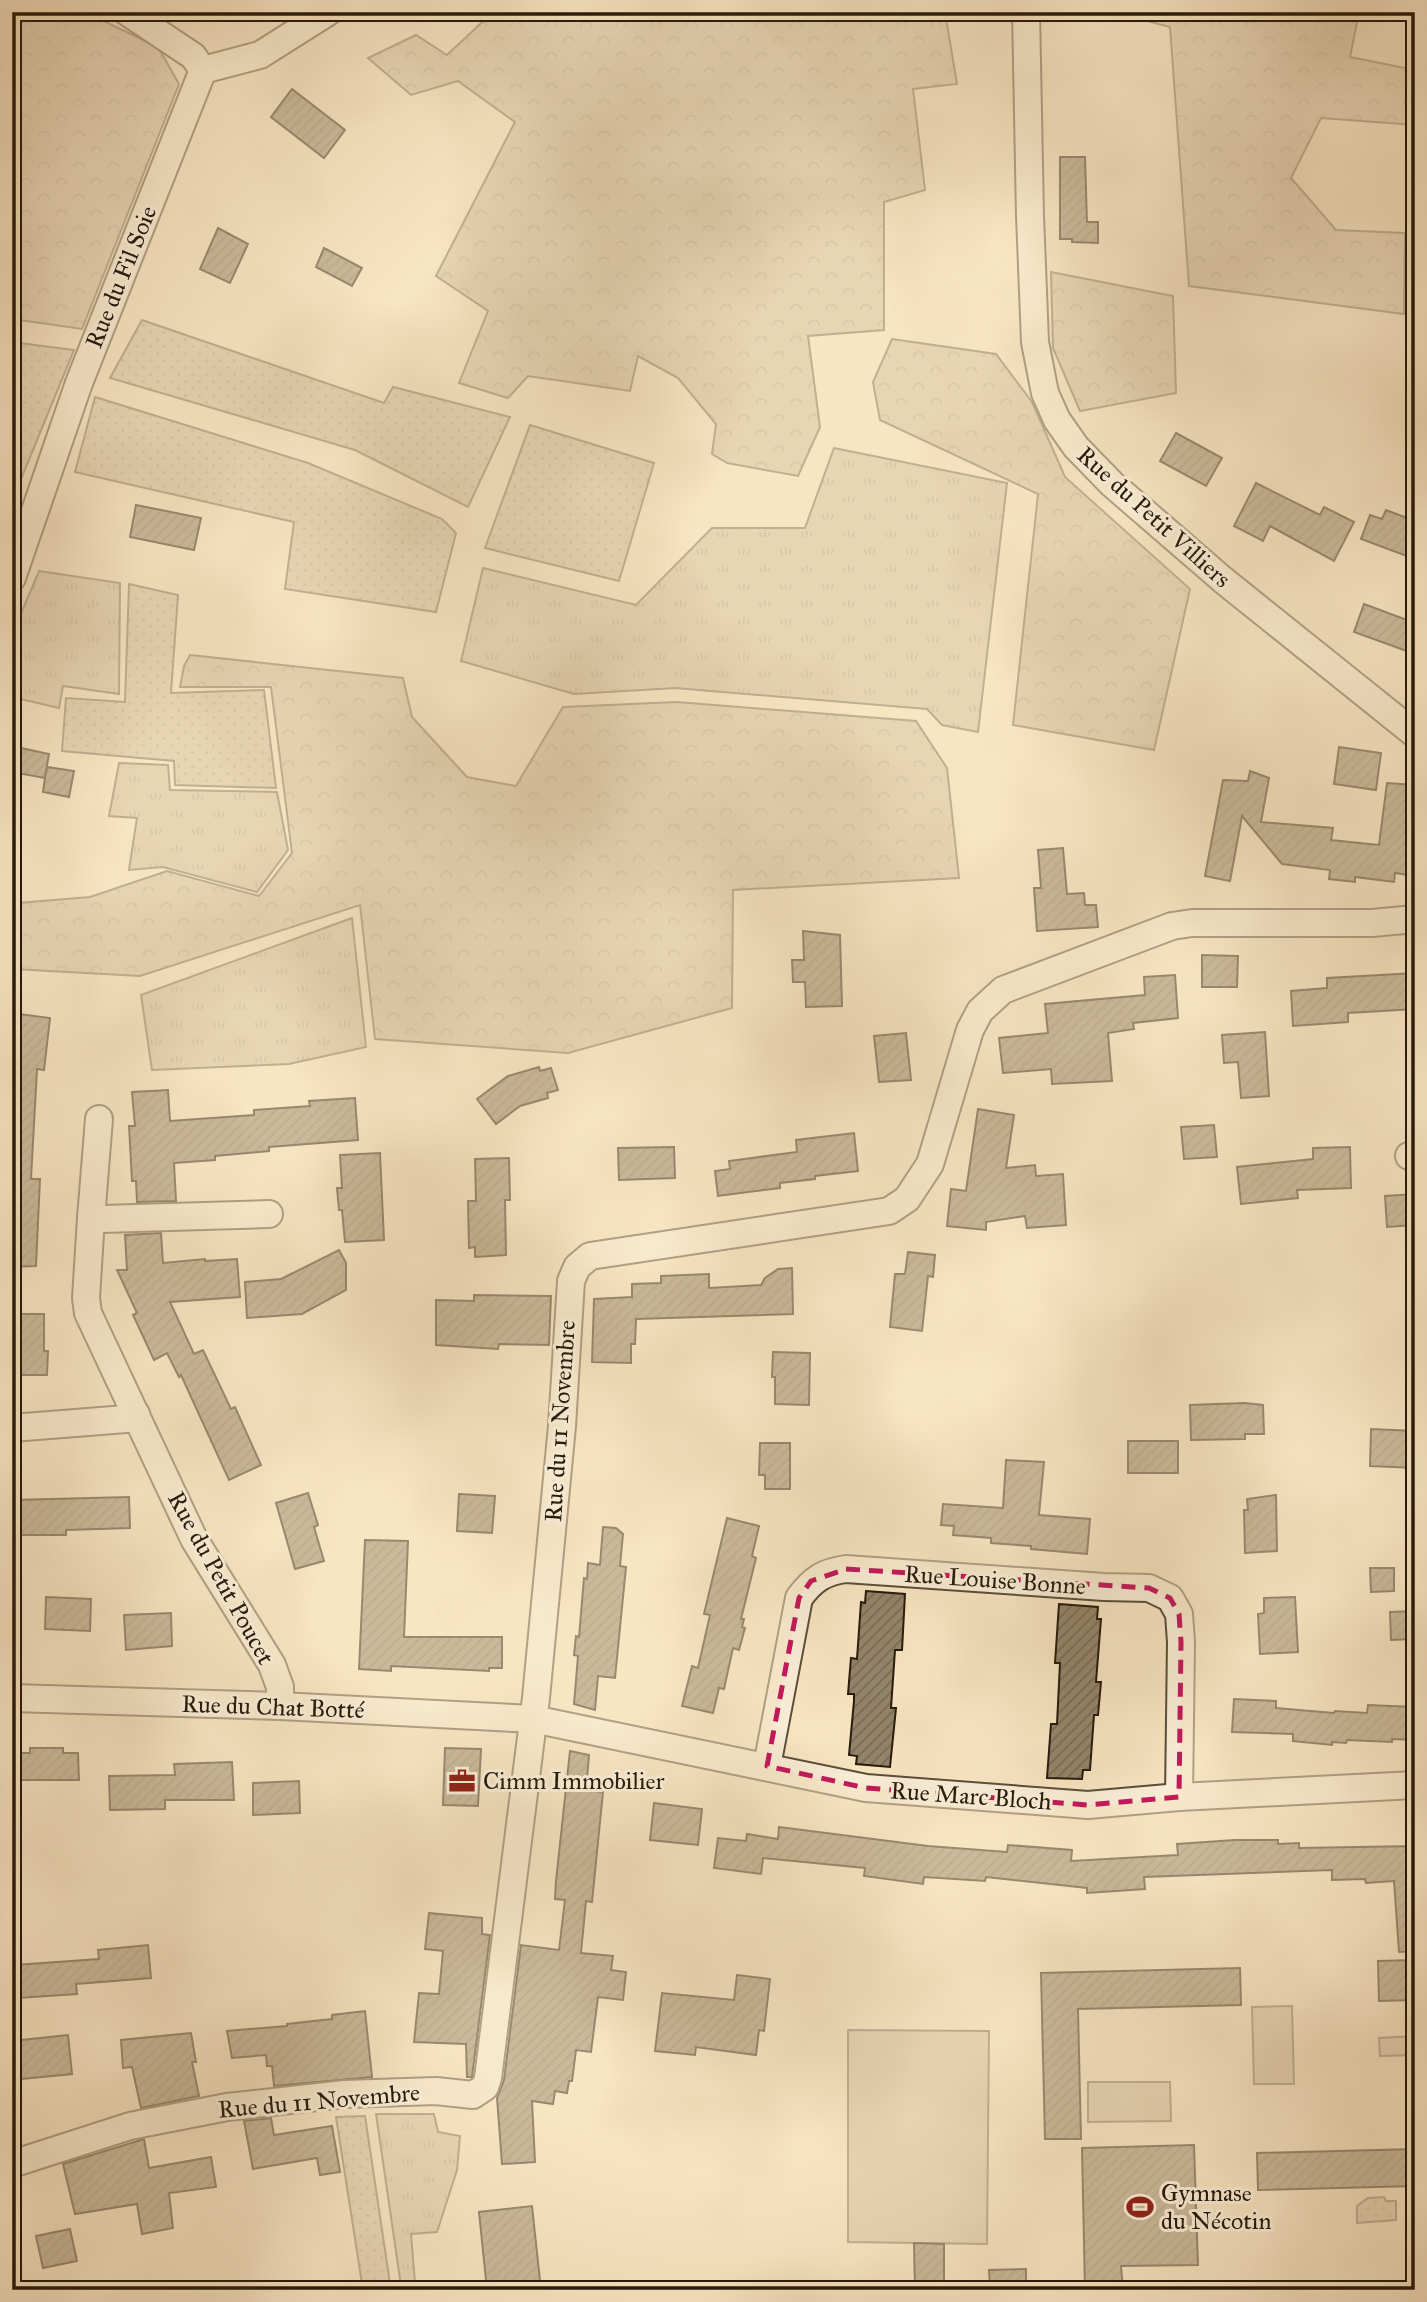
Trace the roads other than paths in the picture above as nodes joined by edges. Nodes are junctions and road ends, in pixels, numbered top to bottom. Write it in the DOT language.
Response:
graph roads {
  1 [pos="127,12"];
  2 [pos="328,12"];
  3 [pos="1027,12"];
  4 [pos="203,70"];
  5 [pos="12,578"];
  6 [pos="1415,734"];
  7 [pos="1415,919"];
  8 [pos="99,1119"];
  9 [pos="269,1214"];
  10 [pos="91,1217"];
  11 [pos="136,1414"];
  12 [pos="12,1428"];
  13 [pos="12,1698"];
  14 [pos="280,1706"];
  15 [pos="533,1719"];
  16 [pos="767,1766"];
  17 [pos="1415,1785"];
  18 [pos="1179,1797"];
  19 [pos="12,2164"];
  1 -- 4 [label="street"];
  2 -- 4 [label="street"];
  3 -- 6 [label="street, Rue du Petit Villiers"];
  4 -- 5 [label="street, Rue du Fil Soie"];
  7 -- 15 [label="street, Rue du 11 Novembre"];
  8 -- 10 [label="street, Rue du Petit Poucet"];
  9 -- 10 [label="street"];
  10 -- 11 [label="street, Rue du Petit Poucet"];
  11 -- 12 [label="street"];
  11 -- 14 [label="street, Rue du Petit Poucet"];
  13 -- 14 [label="street, Rue du Chat Botté"];
  14 -- 15 [label="street, Rue du Chat Botté"];
  15 -- 16 [label="street, Rue Marc Bloch"];
  15 -- 19 [label="street, Rue du 11 Novembre"];
  16 -- 18 [label="street, Rue Marc Bloch"];
  16 -- 18 [label="street, Rue Louise Bonne"];
  17 -- 18 [label="street, Rue Marc Bloch"];
}
